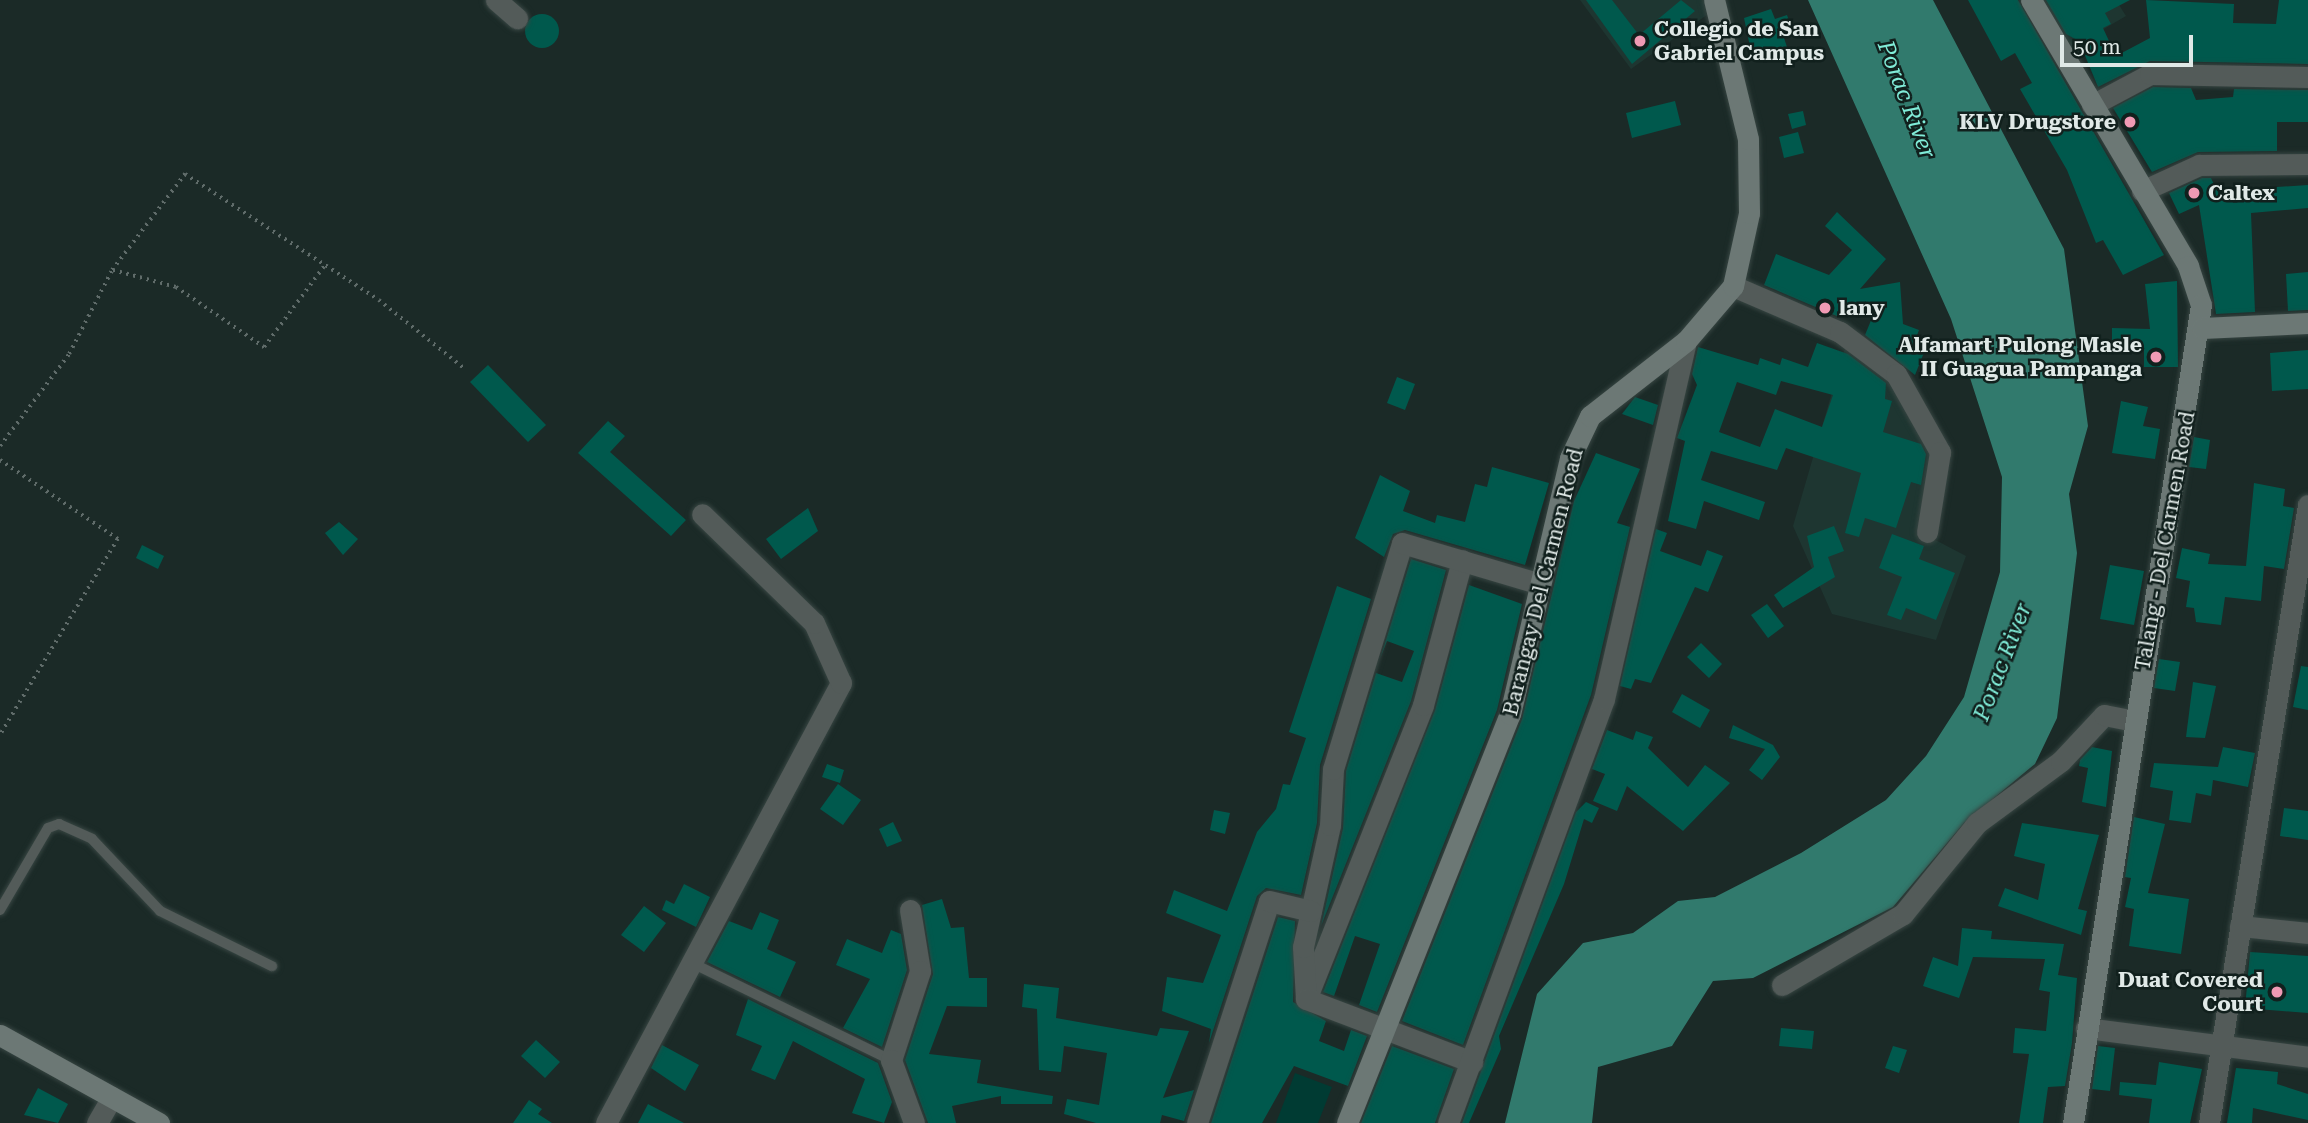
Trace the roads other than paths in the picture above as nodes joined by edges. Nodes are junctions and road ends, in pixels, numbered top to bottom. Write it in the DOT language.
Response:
graph roads {
  1 [pos="496,0"];
  2 [pos="1714,0"];
  3 [pos="2031,0"];
  4 [pos="517,18"];
  5 [pos="2308,77"];
  6 [pos="2092,106"];
  7 [pos="2308,164"];
  8 [pos="2142,191"];
  9 [pos="1733,286"];
  10 [pos="2308,323"];
  11 [pos="2202,328"];
  12 [pos="1686,341"];
  13 [pos="2308,505"];
  14 [pos="702,514"];
  15 [pos="1927,532"];
  16 [pos="1462,560"];
  17 [pos="1540,584"];
  18 [pos="2135,721"];
  19 [pos="0,910"];
  20 [pos="910,910"];
  21 [pos="1311,911"];
  22 [pos="2241,926"];
  23 [pos="2308,933"];
  24 [pos="694,964"];
  25 [pos="272,966"];
  26 [pos="1782,985"];
  27 [pos="1306,999"];
  28 [pos="2086,1028"];
  29 [pos="1384,1030"];
  30 [pos="0,1035"];
  31 [pos="2216,1047"];
  32 [pos="2308,1057"];
  33 [pos="891,1060"];
  34 [pos="1472,1062"];
  35 [pos="112,1097"];
  36 [pos="97,1123"];
  37 [pos="159,1123"];
  38 [pos="606,1123"];
  39 [pos="914,1123"];
  40 [pos="1197,1123"];
  41 [pos="1347,1123"];
  42 [pos="1448,1123"];
  43 [pos="2073,1123"];
  44 [pos="2209,1123"];
  1 -- 4 [label="street"];
  2 -- 9 [label="street, Barangay Del Carmen Road"];
  3 -- 6 [label="street, Talang - Del Carmen Road"];
  5 -- 6 [label="street"];
  6 -- 8 [label="street, Talang - Del Carmen Road"];
  7 -- 8 [label="street"];
  8 -- 11 [label="street, Talang - Del Carmen Road"];
  9 -- 12 [label="street, Barangay Del Carmen Road"];
  9 -- 15 [label="street"];
  10 -- 11 [label="street"];
  11 -- 18 [label="street, Talang - Del Carmen Road"];
  12 -- 17 [label="street, Barangay Del Carmen Road"];
  12 -- 34 [label="street"];
  13 -- 22 [label="street"];
  14 -- 24 [label="street"];
  16 -- 17 [label="street"];
  16 -- 21 [label="street"];
  16 -- 27 [label="street"];
  17 -- 29 [label="street, Barangay Del Carmen Road"];
  18 -- 26 [label="street"];
  18 -- 28 [label="street, Talang - Del Carmen Road"];
  19 -- 25 [label="lane"];
  20 -- 33 [label="street"];
  21 -- 27 [label="street"];
  21 -- 40 [label="street"];
  22 -- 23 [label="street"];
  22 -- 31 [label="street"];
  24 -- 33 [label="lane"];
  24 -- 38 [label="street"];
  27 -- 29 [label="street"];
  28 -- 31 [label="street"];
  28 -- 43 [label="street, Talang - Del Carmen Road"];
  29 -- 34 [label="street"];
  29 -- 41 [label="street, Barangay Del Carmen Road"];
  30 -- 35 [label="street"];
  31 -- 32 [label="street"];
  31 -- 44 [label="street"];
  33 -- 39 [label="street"];
  34 -- 42 [label="street"];
  35 -- 36 [label="street"];
  35 -- 37 [label="street"];
}
